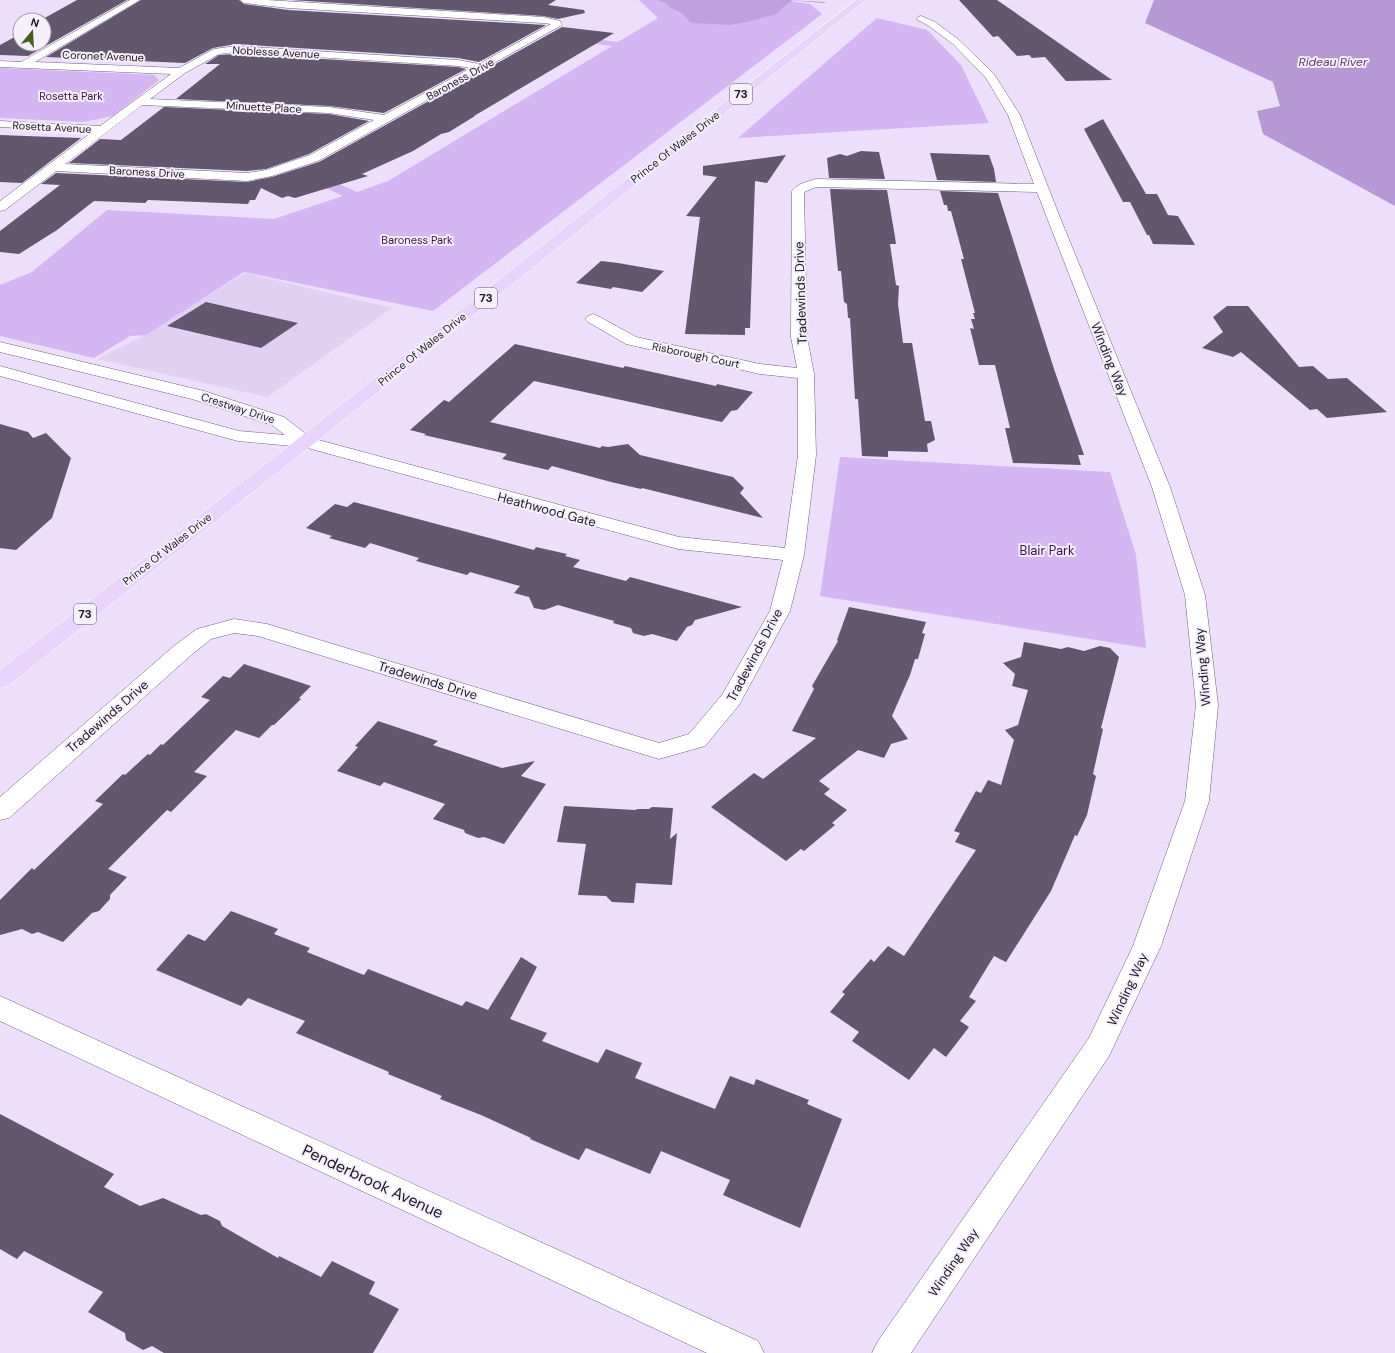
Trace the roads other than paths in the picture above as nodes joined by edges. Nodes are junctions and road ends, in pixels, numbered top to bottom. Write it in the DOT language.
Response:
graph roads {
  1 [pos="136,0"];
  2 [pos="244,0"];
  3 [pos="862,0"];
  4 [pos="920,19"];
  5 [pos="0,64"];
  6 [pos="23,65"];
  7 [pos="481,67"];
  8 [pos="181,72"];
  9 [pos="141,102"];
  10 [pos="386,119"];
  11 [pos="0,124"];
  12 [pos="104,130"];
  13 [pos="55,167"];
  14 [pos="1041,188"];
  15 [pos="0,207"];
  16 [pos="593,319"];
  17 [pos="0,347"];
  18 [pos="0,370"];
  19 [pos="806,374"];
  20 [pos="304,442"];
  21 [pos="794,555"];
  22 [pos="0,681"];
  23 [pos="0,811"];
  24 [pos="0,1008"];
  25 [pos="746,1353"];
  26 [pos="890,1353"];
  1 -- 6 [label="street"];
  2 -- 7 [label="street, Baroness Drive"];
  3 -- 20 [label="main road, Prince Of Wales Drive / 73"];
  4 -- 14 [label="street, Winding Way"];
  5 -- 6 [label="street, Coronet Avenue"];
  6 -- 8 [label="street, Coronet Avenue"];
  7 -- 8 [label="street, Noblesse Avenue"];
  7 -- 10 [label="street, Baroness Drive"];
  8 -- 9 [label="street, Noblesse Avenue"];
  9 -- 10 [label="street, Minuette Place"];
  9 -- 12 [label="street, Noblesse Avenue"];
  10 -- 13 [label="street, Baroness Drive"];
  11 -- 12 [label="street, Rosetta Avenue"];
  12 -- 13 [label="street, Noblesse Avenue"];
  13 -- 15 [label="street, Noblesse Avenue"];
  14 -- 19 [label="street, Tradewinds Drive"];
  14 -- 26 [label="street, Winding Way"];
  16 -- 19 [label="street, Risborough Court"];
  17 -- 20 [label="street, Crestway Drive"];
  18 -- 20 [label="street, Crestway Drive"];
  19 -- 21 [label="street, Tradewinds Drive"];
  20 -- 21 [label="street, Heathwood Gate"];
  20 -- 22 [label="main road, Prince Of Wales Drive / 73"];
  21 -- 23 [label="street, Tradewinds Drive"];
  24 -- 25 [label="street, Penderbrook Avenue"];
}
